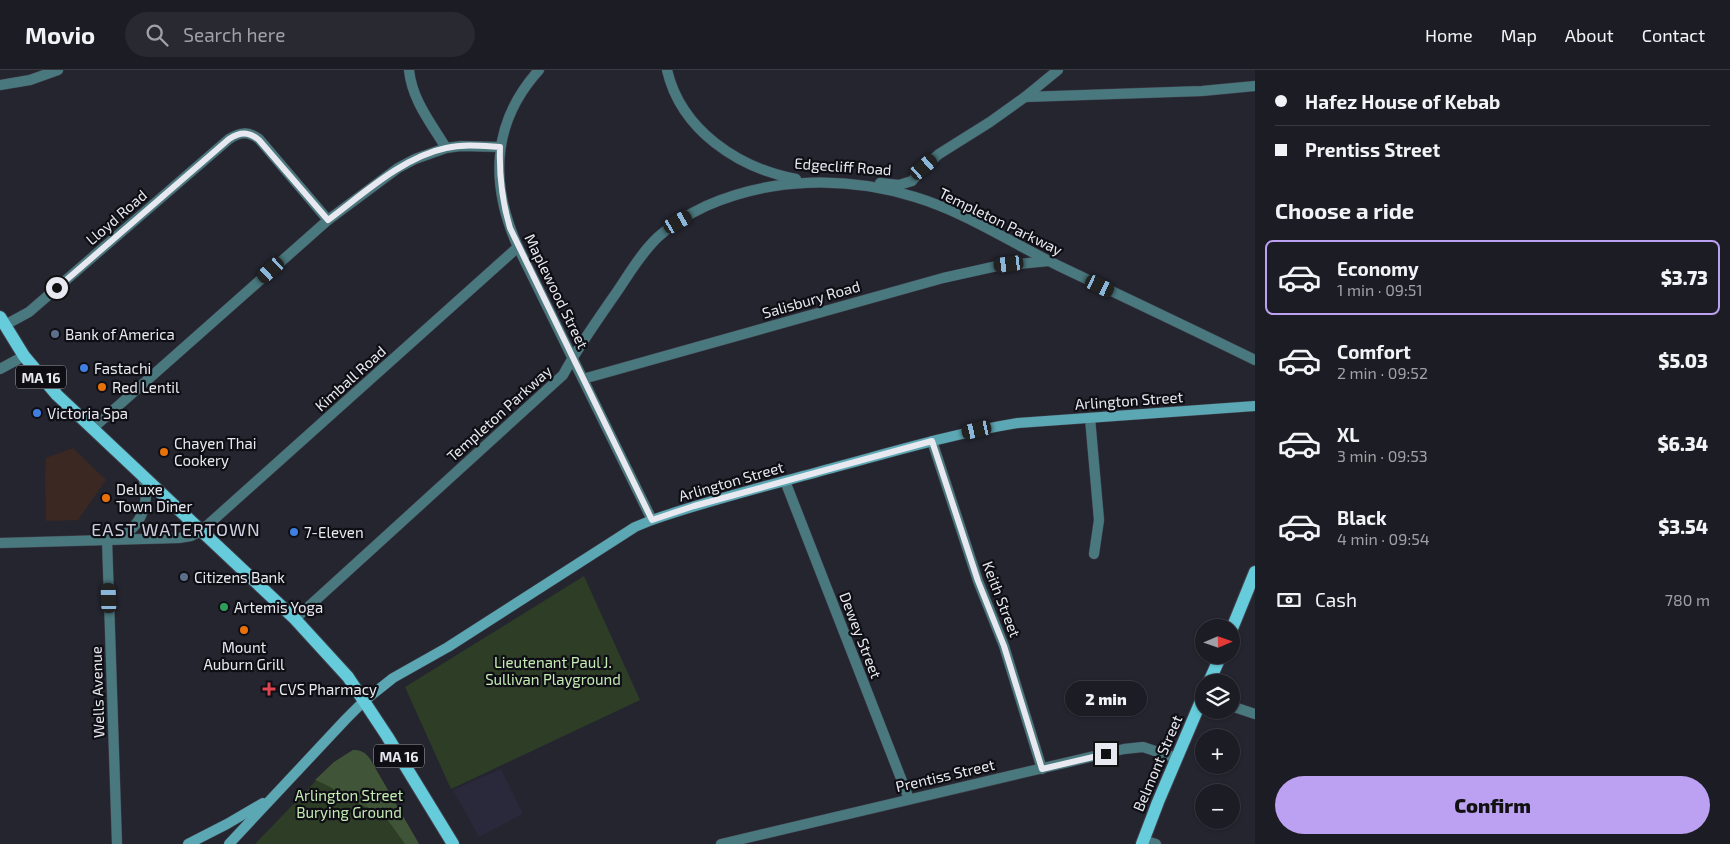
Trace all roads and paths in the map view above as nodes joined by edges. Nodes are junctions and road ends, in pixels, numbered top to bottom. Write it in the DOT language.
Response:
graph roads {
  1 [pos="58,70"];
  2 [pos="409,70"];
  3 [pos="539,70"];
  4 [pos="667,70"];
  5 [pos="1058,70"];
  6 [pos="30,75"];
  7 [pos="0,85"];
  8 [pos="1255,86"];
  9 [pos="1025,97"];
  10 [pos="500,147"];
  11 [pos="446,148"];
  12 [pos="828,183"];
  13 [pos="328,220"];
  14 [pos="518,247"];
  15 [pos="1049,261"];
  16 [pos="2,321"];
  17 [pos="24,356"];
  18 [pos="573,358"];
  19 [pos="1255,360"];
  20 [pos="0,369"];
  21 [pos="583,379"];
  22 [pos="1255,406"];
  23 [pos="1090,418"];
  24 [pos="92,429"];
  25 [pos="932,441"];
  26 [pos="143,477"];
  27 [pos="785,481"];
  28 [pos="652,520"];
  29 [pos="201,531"];
  30 [pos="112,539"];
  31 [pos="0,543"];
  32 [pos="1094,554"];
  33 [pos="1255,572"];
  34 [pos="295,619"];
  35 [pos="1236,619"];
  36 [pos="364,701"];
  37 [pos="1240,709"];
  38 [pos="1195,714"];
  39 [pos="1255,714"];
  40 [pos="1176,758"];
  41 [pos="1042,769"];
  42 [pos="272,797"];
  43 [pos="909,799"];
  44 [pos="1147,843"];
  45 [pos="116,844"];
  46 [pos="188,844"];
  47 [pos="229,844"];
  48 [pos="452,844"];
  49 [pos="721,844"];
  1 -- 6 [label="street"];
  2 -- 11 [label="street"];
  3 -- 10 [label="street, Maplewood Street"];
  4 -- 12 [label="street, Edgecliff Road"];
  5 -- 9 [label="street, Edgecliff Road"];
  6 -- 7 [label="street"];
  8 -- 9 [label="street"];
  9 -- 12 [label="street, Edgecliff Road"];
  10 -- 11 [label="street"];
  10 -- 14 [label="street, Maplewood Street"];
  11 -- 13 [label="street"];
  12 -- 15 [label="street, Templeton Parkway"];
  12 -- 18 [label="street, Templeton Parkway"];
  13 -- 16 [label="street, Lloyd Road"];
  13 -- 24 [label="street"];
  14 -- 18 [label="street, Maplewood Street"];
  14 -- 29 [label="street, Kimball Road"];
  15 -- 19 [label="street, Templeton Parkway"];
  15 -- 21 [label="street, Salisbury Road"];
  16 -- 17 [label="main road, MA 16"];
  17 -- 20 [label="street"];
  17 -- 24 [label="main road, MA 16"];
  18 -- 21 [label="street, Maplewood Street"];
  18 -- 34 [label="street, Templeton Parkway"];
  21 -- 28 [label="street, Maplewood Street"];
  22 -- 23 [label="street, Arlington Street"];
  23 -- 25 [label="street, Arlington Street"];
  23 -- 32 [label="street"];
  24 -- 26 [label="main road, MA 16"];
  25 -- 27 [label="street, Arlington Street"];
  25 -- 41 [label="street, Keith Street"];
  26 -- 29 [label="main road, MA 16"];
  26 -- 30 [label="street"];
  27 -- 28 [label="street, Arlington Street"];
  27 -- 43 [label="street, Dewey Street"];
  28 -- 36 [label="street, Arlington Street"];
  29 -- 30 [label="street"];
  29 -- 34 [label="main road, MA 16"];
  30 -- 31 [label="street"];
  30 -- 45 [label="street, Wells Avenue"];
  33 -- 35 [label="main road"];
  34 -- 36 [label="main road, MA 16"];
  36 -- 42 [label="street, Arlington Street"];
  36 -- 48 [label="main road, MA 16"];
  37 -- 39 [label="street"];
  38 -- 40 [label="main road, Belmont Street"];
  40 -- 41 [label="street, Prentiss Street"];
  40 -- 44 [label="main road, Belmont Street"];
  41 -- 43 [label="street, Prentiss Street"];
  42 -- 46 [label="street, Arlington Street"];
  42 -- 47 [label="street, Arlington Street"];
  43 -- 49 [label="street, Prentiss Street"];
}
